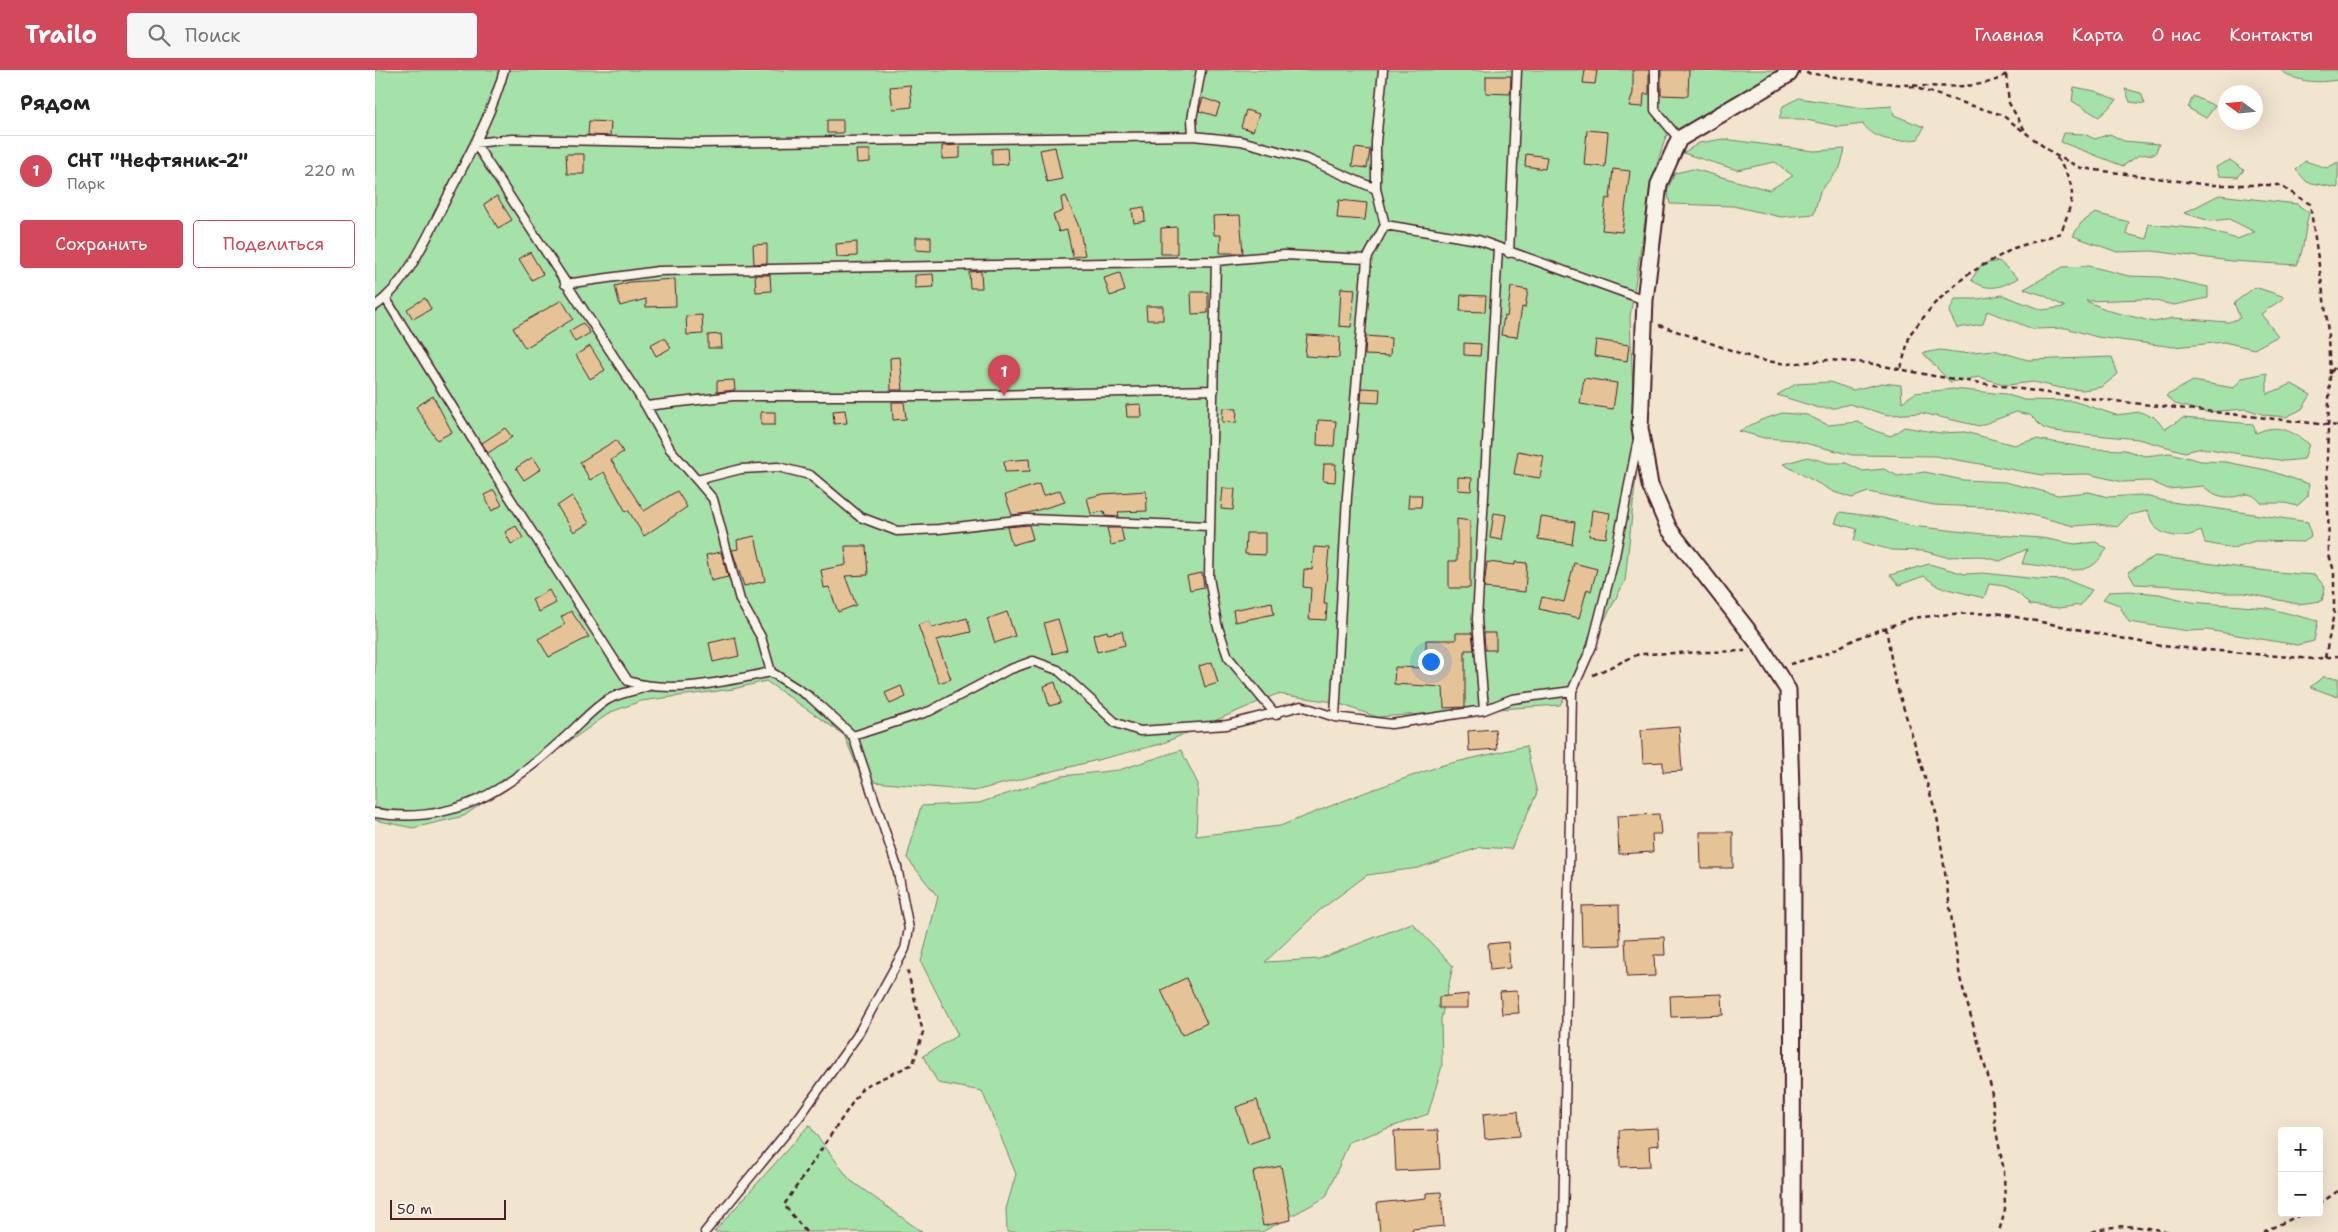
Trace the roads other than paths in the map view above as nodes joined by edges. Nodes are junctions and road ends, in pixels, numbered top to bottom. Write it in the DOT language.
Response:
graph roads {
  1 [pos="504,70"];
  2 [pos="1201,70"];
  3 [pos="1383,70"];
  4 [pos="1517,70"];
  5 [pos="1655,70"];
  6 [pos="1791,70"];
  7 [pos="1193,136"];
  8 [pos="1679,139"];
  9 [pos="475,143"];
  10 [pos="1376,189"];
  11 [pos="1385,225"];
  12 [pos="1498,248"];
  13 [pos="1509,253"];
  14 [pos="1367,260"];
  15 [pos="1215,261"];
  16 [pos="565,284"];
  17 [pos="386,299"];
  18 [pos="1645,300"];
  19 [pos="375,306"];
  20 [pos="1214,390"];
  21 [pos="646,406"];
  22 [pos="1640,428"];
  23 [pos="697,480"];
  24 [pos="1210,526"];
  25 [pos="771,672"];
  26 [pos="646,687"];
  27 [pos="1572,692"];
  28 [pos="1484,710"];
  29 [pos="1276,715"];
  30 [pos="1335,717"];
  31 [pos="853,736"];
  32 [pos="375,813"];
  33 [pos="705,1232"];
  34 [pos="1563,1232"];
  35 [pos="1792,1232"];
  1 -- 9 [label="lane"];
  2 -- 7 [label="lane"];
  3 -- 10 [label="lane"];
  4 -- 13 [label="lane"];
  5 -- 8 [label="lane"];
  6 -- 8 [label="street"];
  7 -- 9 [label="lane"];
  7 -- 10 [label="lane"];
  8 -- 18 [label="street"];
  9 -- 16 [label="lane"];
  9 -- 17 [label="lane"];
  10 -- 11 [label="lane"];
  11 -- 12 [label="lane"];
  11 -- 14 [label="lane"];
  12 -- 13 [label="lane"];
  12 -- 28 [label="lane"];
  13 -- 18 [label="lane"];
  14 -- 15 [label="lane"];
  14 -- 30 [label="lane"];
  15 -- 16 [label="lane"];
  15 -- 20 [label="lane"];
  16 -- 21 [label="lane"];
  17 -- 19 [label="lane"];
  17 -- 26 [label="lane"];
  18 -- 22 [label="street"];
  20 -- 21 [label="lane"];
  20 -- 24 [label="lane"];
  21 -- 23 [label="lane"];
  22 -- 27 [label="lane"];
  22 -- 35 [label="street"];
  23 -- 24 [label="lane"];
  23 -- 25 [label="lane"];
  24 -- 29 [label="lane"];
  25 -- 26 [label="lane"];
  25 -- 31 [label="lane"];
  26 -- 32 [label="lane"];
  27 -- 28 [label="lane"];
  27 -- 34 [label="lane"];
  28 -- 30 [label="lane"];
  29 -- 30 [label="lane"];
  29 -- 31 [label="lane"];
  31 -- 33 [label="lane"];
}
